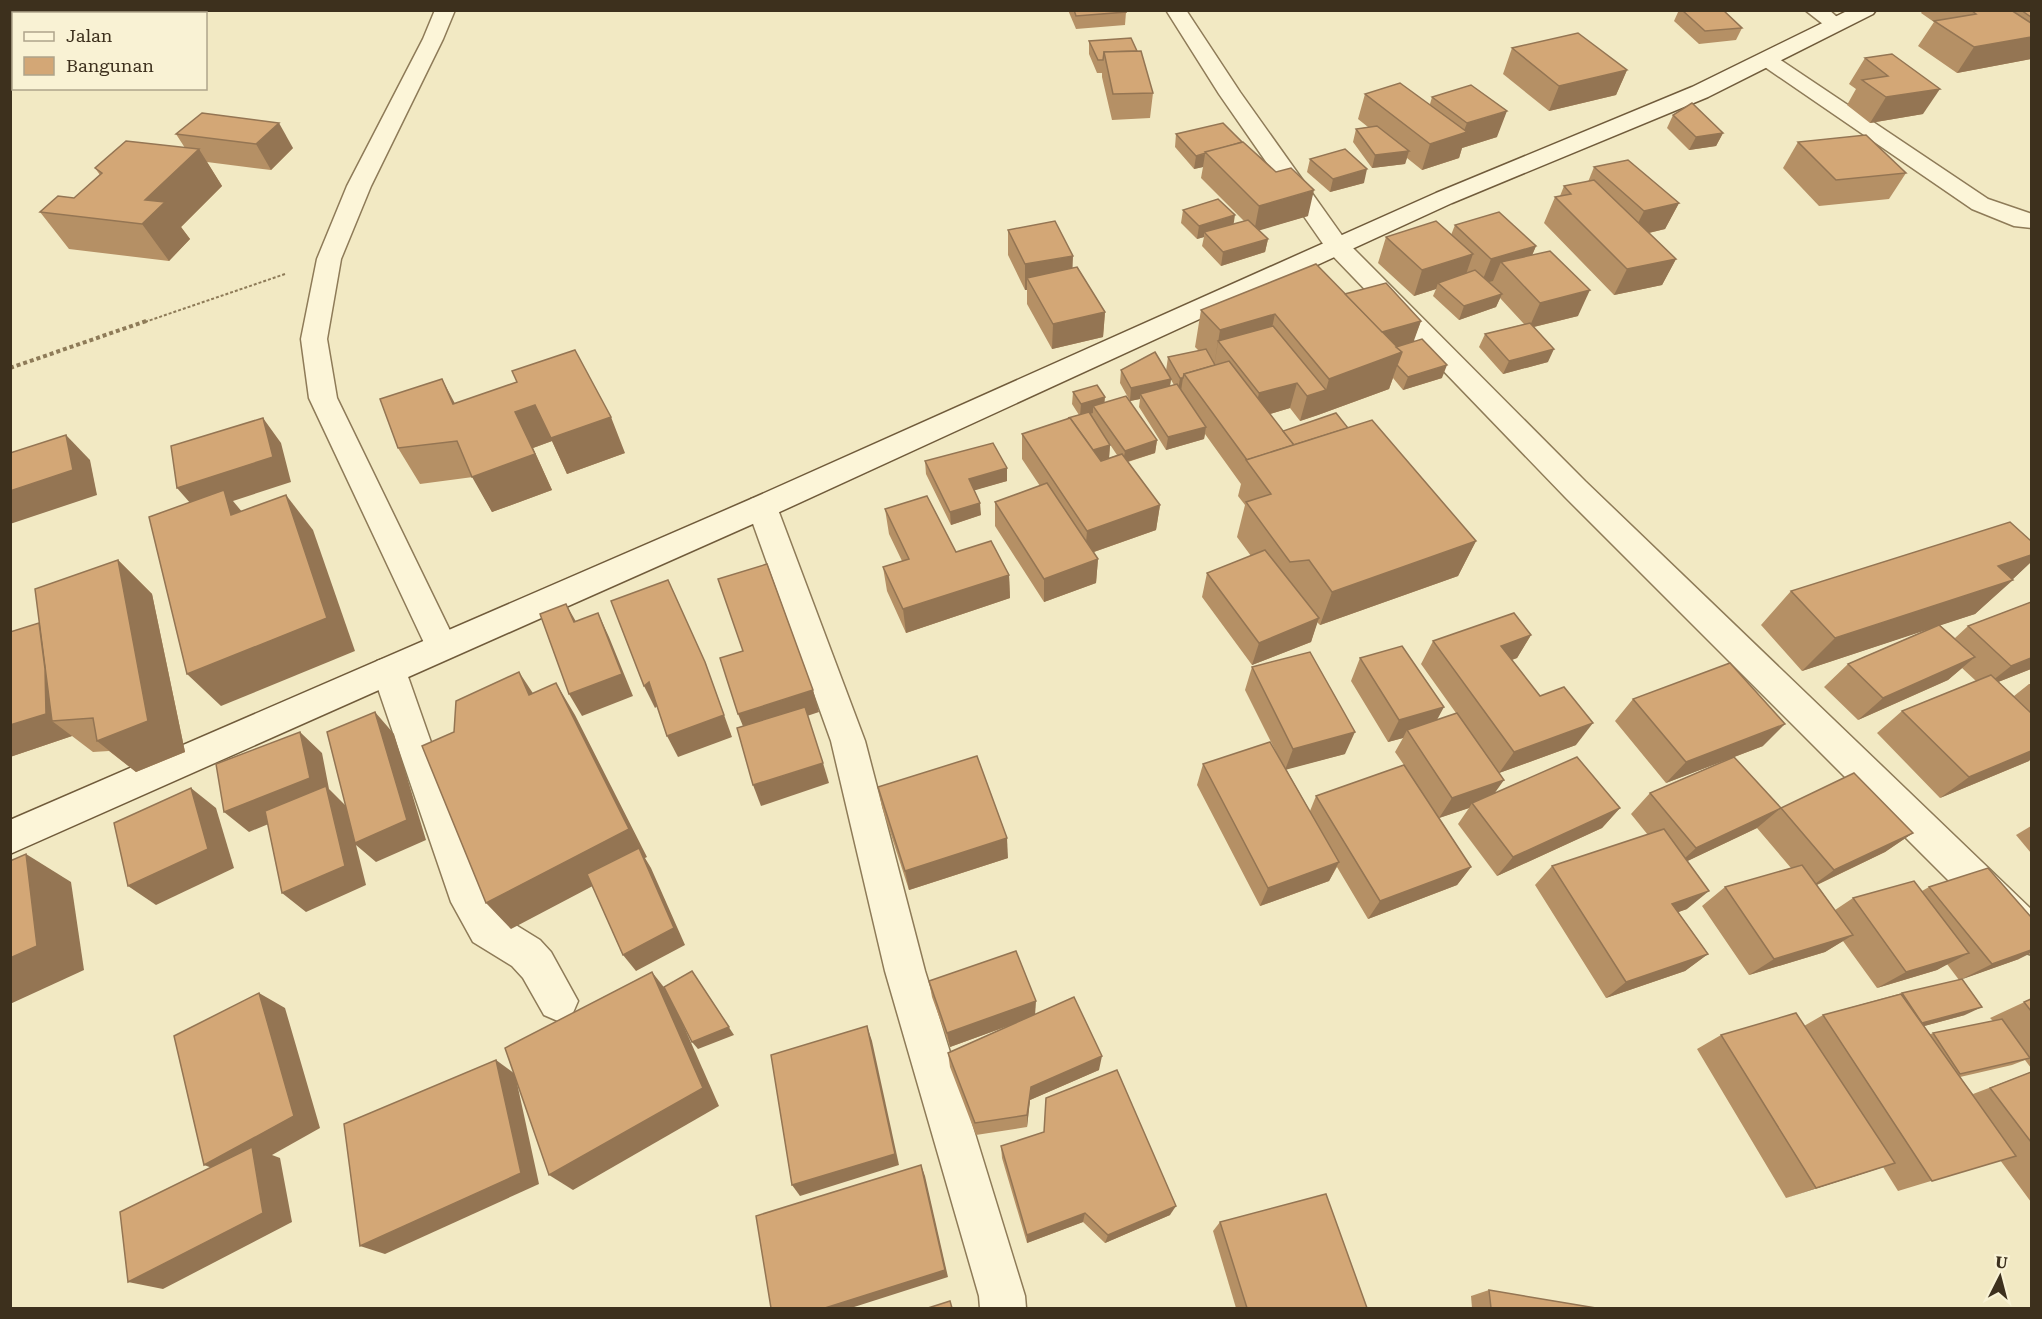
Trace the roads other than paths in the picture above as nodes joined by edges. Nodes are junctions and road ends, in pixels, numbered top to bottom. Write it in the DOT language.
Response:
graph roads {
  1 [pos="445,10"];
  2 [pos="1176,10"];
  3 [pos="1866,10"];
  4 [pos="1825,17"];
  5 [pos="1766,59"];
  6 [pos="2031,221"];
  7 [pos="1337,246"];
  8 [pos="762,507"];
  9 [pos="442,648"];
  10 [pos="389,671"];
  11 [pos="10,838"];
  12 [pos="2031,937"];
  13 [pos="558,1001"];
  14 [pos="1003,1308"];
  1 -- 9 [label="street"];
  2 -- 7 [label="street"];
  3 -- 4 [label="street"];
  4 -- 5 [label="street"];
  5 -- 6 [label="street"];
  5 -- 7 [label="street"];
  7 -- 8 [label="street"];
  7 -- 12 [label="street"];
  8 -- 9 [label="street"];
  8 -- 14 [label="street"];
  9 -- 10 [label="street"];
  10 -- 11 [label="street"];
  10 -- 13 [label="street"];
}
